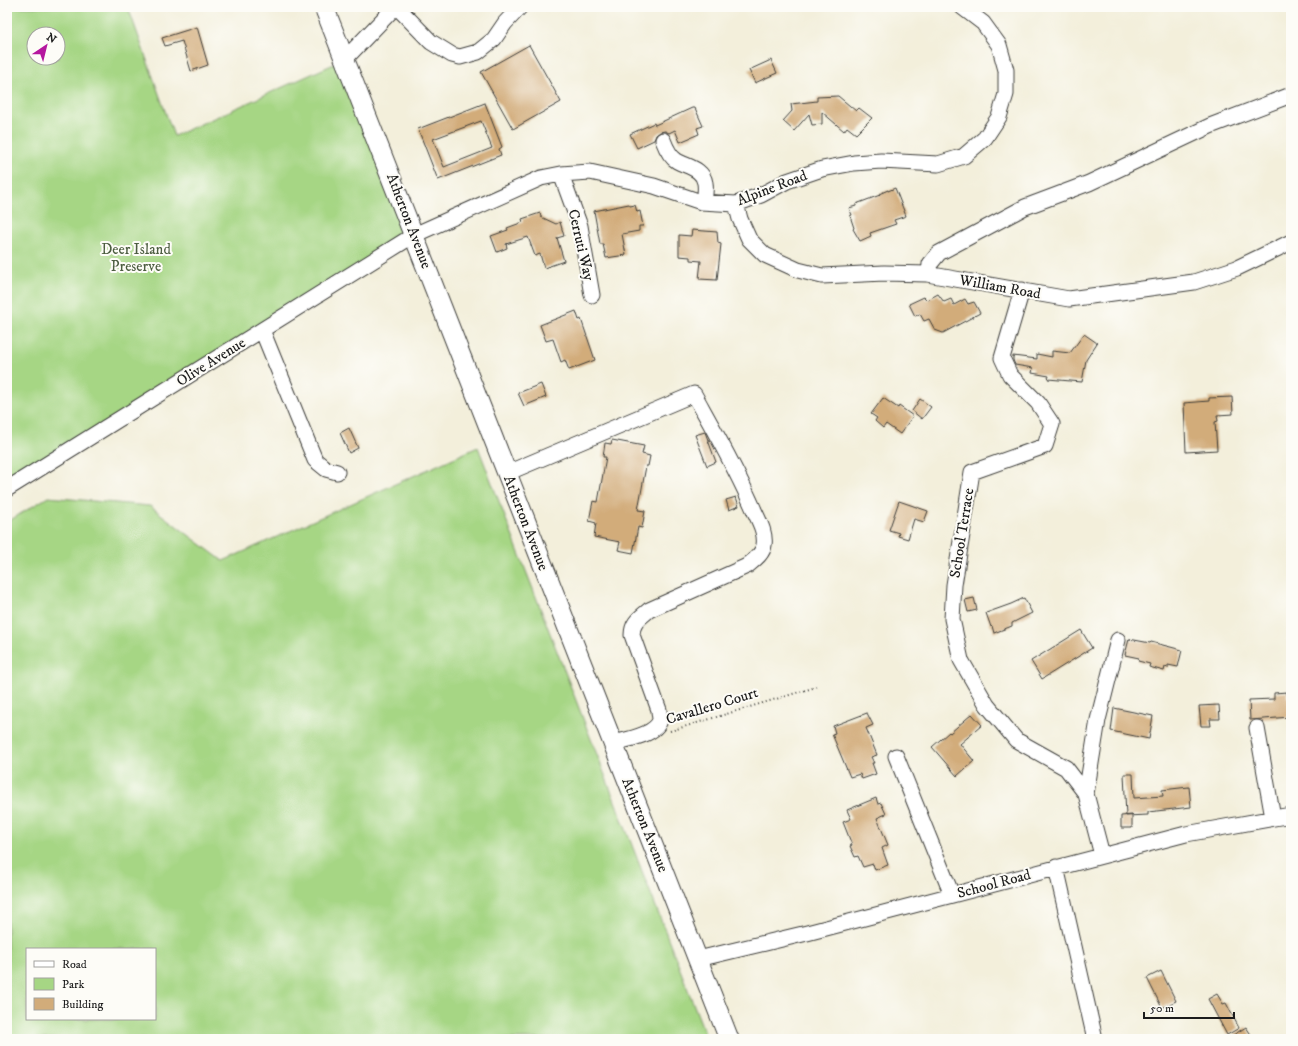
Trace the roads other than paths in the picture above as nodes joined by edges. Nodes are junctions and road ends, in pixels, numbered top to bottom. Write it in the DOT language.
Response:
graph roads {
  1 [pos="324,7"];
  2 [pos="396,7"];
  3 [pos="520,7"];
  4 [pos="962,7"];
  5 [pos="345,59"];
  6 [pos="1291,95"];
  7 [pos="663,140"];
  8 [pos="561,174"];
  9 [pos="704,202"];
  10 [pos="736,204"];
  11 [pos="414,235"];
  12 [pos="1291,242"];
  13 [pos="929,274"];
  14 [pos="1022,290"];
  15 [pos="592,295"];
  16 [pos="262,330"];
  17 [pos="337,472"];
  18 [pos="507,473"];
  19 [pos="7,489"];
  20 [pos="1118,640"];
  21 [pos="1257,728"];
  22 [pos="613,743"];
  23 [pos="896,756"];
  24 [pos="1086,794"];
  25 [pos="1291,815"];
  26 [pos="1273,818"];
  27 [pos="1102,855"];
  28 [pos="1056,867"];
  29 [pos="952,895"];
  30 [pos="698,959"];
  31 [pos="729,1039"];
  32 [pos="1094,1039"];
  1 -- 5 [label="main road, Atherton Avenue"];
  2 -- 3 [label="street"];
  2 -- 5 [label="street"];
  4 -- 10 [label="street, Alpine Road"];
  5 -- 11 [label="main road, Atherton Avenue"];
  6 -- 13 [label="street"];
  7 -- 9 [label="street"];
  8 -- 9 [label="street, Alpine Road"];
  8 -- 11 [label="street, Alpine Road"];
  8 -- 15 [label="street, Cerruti Way"];
  9 -- 10 [label="street, Alpine Road"];
  10 -- 13 [label="street, William Road"];
  11 -- 16 [label="street, Olive Avenue"];
  11 -- 18 [label="main road, Atherton Avenue"];
  12 -- 14 [label="street, William Road"];
  13 -- 14 [label="street, William Road"];
  14 -- 24 [label="street, School Terrace"];
  16 -- 17 [label="street"];
  16 -- 19 [label="street, Olive Avenue"];
  18 -- 22 [label="main road, Atherton Avenue"];
  18 -- 22 [label="street"];
  20 -- 24 [label="street, School Terrace"];
  21 -- 26 [label="street"];
  22 -- 30 [label="main road, Atherton Avenue"];
  23 -- 29 [label="street"];
  24 -- 27 [label="street, School Terrace"];
  25 -- 26 [label="street, School Road"];
  26 -- 27 [label="street, School Road"];
  27 -- 28 [label="street, School Road"];
  28 -- 29 [label="street, School Road"];
  28 -- 32 [label="street"];
  29 -- 30 [label="street, School Road"];
  30 -- 31 [label="main road, Atherton Avenue"];
}
